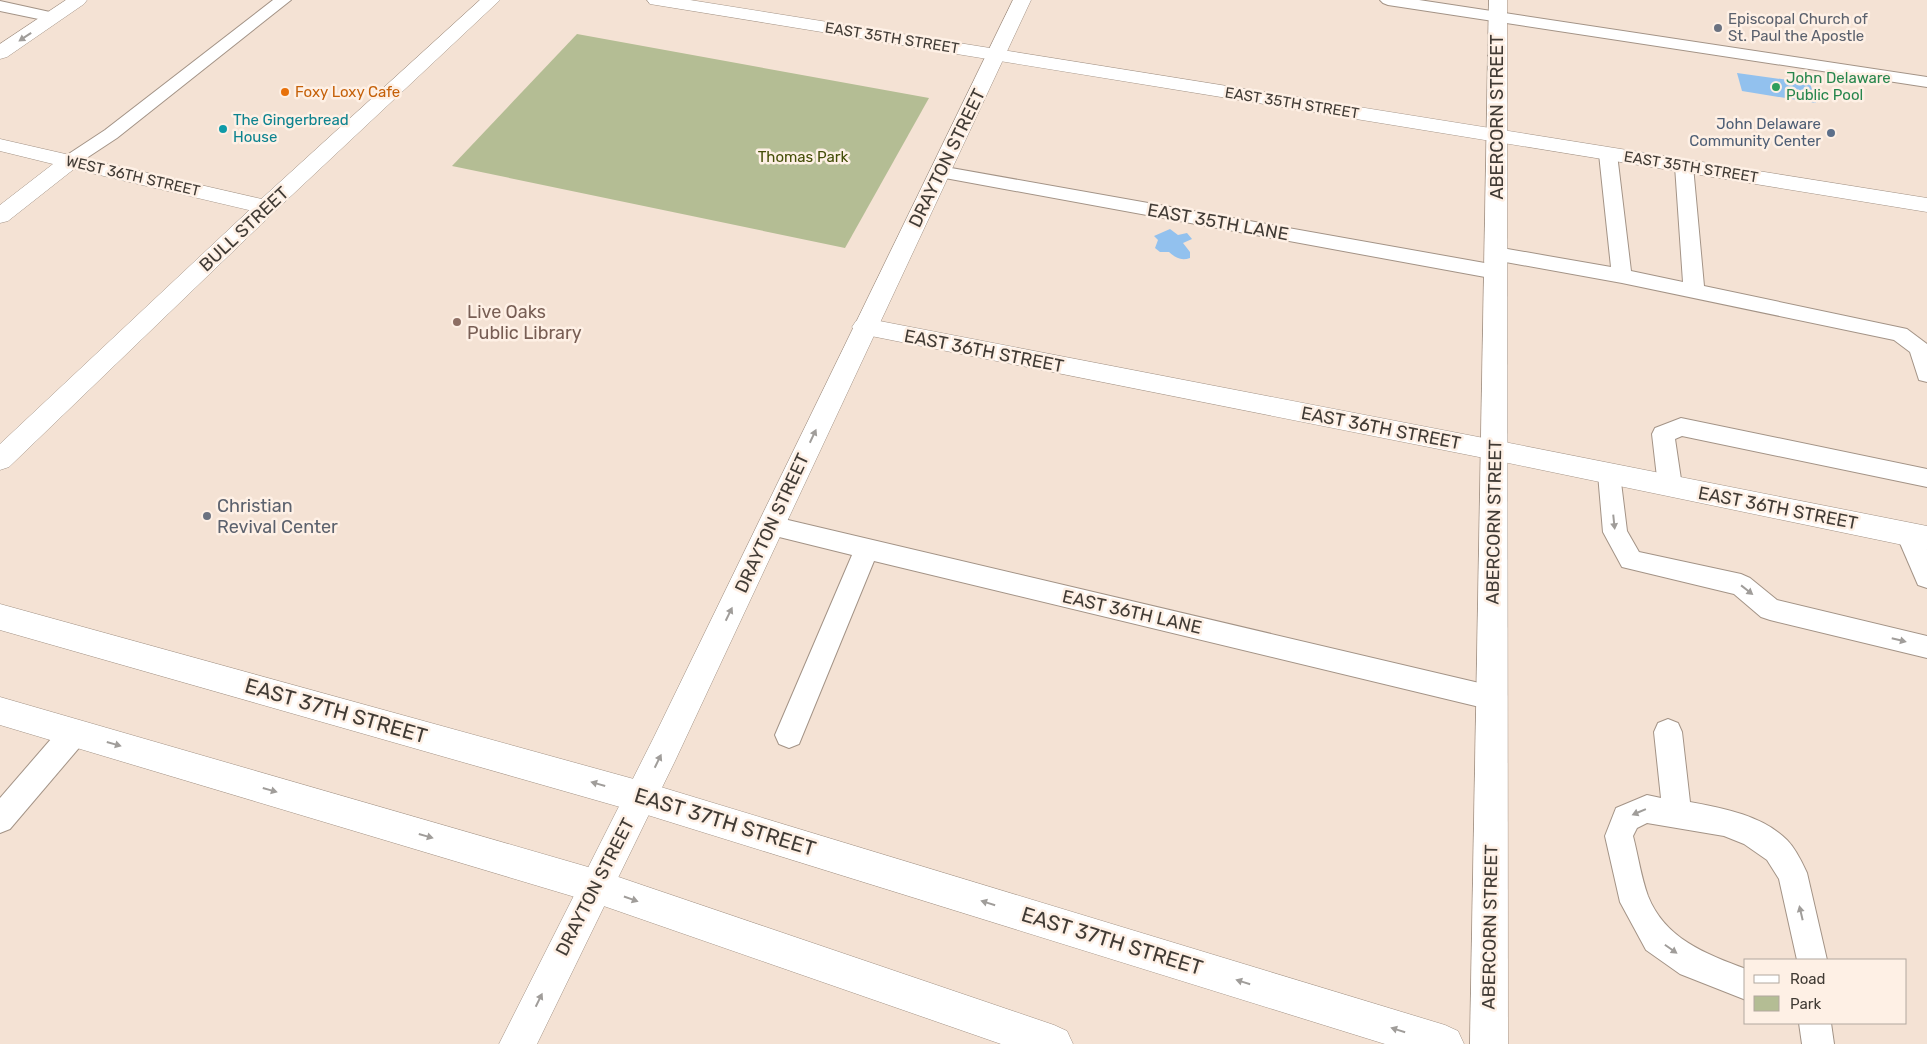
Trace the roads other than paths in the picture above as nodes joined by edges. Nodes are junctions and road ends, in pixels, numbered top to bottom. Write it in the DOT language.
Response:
graph roads {
  1 [pos="78,0"];
  2 [pos="283,0"];
  3 [pos="491,0"];
  4 [pos="656,0"];
  5 [pos="1022,0"];
  6 [pos="1388,0"];
  7 [pos="1414,2"];
  8 [pos="0,6"];
  9 [pos="1498,8"];
  10 [pos="53,17"];
  11 [pos="0,53"];
  12 [pos="996,55"];
  13 [pos="1927,82"];
  14 [pos="1497,136"];
  15 [pos="0,145"];
  16 [pos="1608,154"];
  17 [pos="70,161"];
  18 [pos="1684,166"];
  19 [pos="940,172"];
  20 [pos="1927,205"];
  21 [pos="266,208"];
  22 [pos="0,216"];
  23 [pos="1496,263"];
  24 [pos="1622,276"];
  25 [pos="1694,291"];
  26 [pos="864,327"];
  27 [pos="1927,374"];
  28 [pos="1494,450"];
  29 [pos="0,460"];
  30 [pos="1609,474"];
  31 [pos="1927,478"];
  32 [pos="1670,486"];
  33 [pos="771,526"];
  34 [pos="1917,536"];
  35 [pos="867,549"];
  36 [pos="1927,578"];
  37 [pos="0,617"];
  38 [pos="1927,647"];
  39 [pos="1492,698"];
  40 [pos="0,710"];
  41 [pos="74,732"];
  42 [pos="1668,732"];
  43 [pos="788,735"];
  44 [pos="641,797"];
  45 [pos="1677,814"];
  46 [pos="0,819"];
  47 [pos="595,886"];
  48 [pos="1812,959"];
  49 [pos="1744,984"];
  50 [pos="1815,1024"];
  51 [pos="518,1044"];
  52 [pos="1054,1044"];
  53 [pos="1445,1044"];
  54 [pos="1489,1044"];
  55 [pos="1818,1044"];
  1 -- 10 [label="main road"];
  2 -- 17 [label="lane"];
  3 -- 21 [label="main road, BULL STREET"];
  4 -- 12 [label="main road, EAST 35TH STREET"];
  5 -- 12 [label="main road, DRAYTON STREET"];
  6 -- 7 [label="lane"];
  7 -- 9 [label="lane"];
  8 -- 10 [label="lane"];
  9 -- 13 [label="lane"];
  9 -- 14 [label="main road, ABERCORN STREET"];
  10 -- 11 [label="main road, one-way"];
  12 -- 14 [label="main road, EAST 35TH STREET"];
  12 -- 19 [label="main road, DRAYTON STREET"];
  14 -- 16 [label="main road, EAST 35TH STREET"];
  14 -- 23 [label="main road, ABERCORN STREET"];
  15 -- 17 [label="main road, WEST 36TH STREET"];
  16 -- 18 [label="main road, EAST 35TH STREET"];
  16 -- 24 [label="lane"];
  17 -- 21 [label="main road, WEST 36TH STREET"];
  17 -- 22 [label="main road"];
  18 -- 20 [label="main road, EAST 35TH STREET"];
  18 -- 25 [label="lane"];
  19 -- 23 [label="lane, EAST 35TH LANE"];
  19 -- 26 [label="main road, DRAYTON STREET"];
  21 -- 29 [label="main road, BULL STREET"];
  23 -- 24 [label="lane, EAST 35TH LANE"];
  23 -- 28 [label="main road, ABERCORN STREET"];
  24 -- 25 [label="lane, EAST 35TH LANE"];
  25 -- 27 [label="lane, EAST 35TH LANE"];
  26 -- 28 [label="main road, EAST 36TH STREET"];
  33 -- 26 [label="main road, DRAYTON STREET, one-way"];
  28 -- 30 [label="main road, EAST 36TH STREET"];
  28 -- 39 [label="main road, ABERCORN STREET"];
  30 -- 32 [label="main road, EAST 36TH STREET"];
  30 -- 38 [label="lane, one-way"];
  31 -- 32 [label="lane"];
  32 -- 34 [label="main road, EAST 36TH STREET"];
  33 -- 35 [label="lane, EAST 36TH LANE"];
  44 -- 33 [label="main road, DRAYTON STREET, one-way"];
  34 -- 36 [label="lane"];
  35 -- 39 [label="lane, EAST 36TH LANE"];
  35 -- 43 [label="lane"];
  44 -- 37 [label="main road, EAST 37TH STREET, one-way"];
  39 -- 54 [label="main road, ABERCORN STREET"];
  40 -- 41 [label="main road"];
  41 -- 46 [label="lane"];
  41 -- 47 [label="main road, one-way"];
  42 -- 45 [label="lane"];
  44 -- 47 [label="main road, DRAYTON STREET"];
  53 -- 44 [label="main road, EAST 37TH STREET, one-way"];
  48 -- 45 [label="lane, one-way"];
  45 -- 49 [label="lane, one-way"];
  51 -- 47 [label="main road, DRAYTON STREET, one-way"];
  47 -- 52 [label="main road, one-way"];
  50 -- 55 [label="lane"];
}
